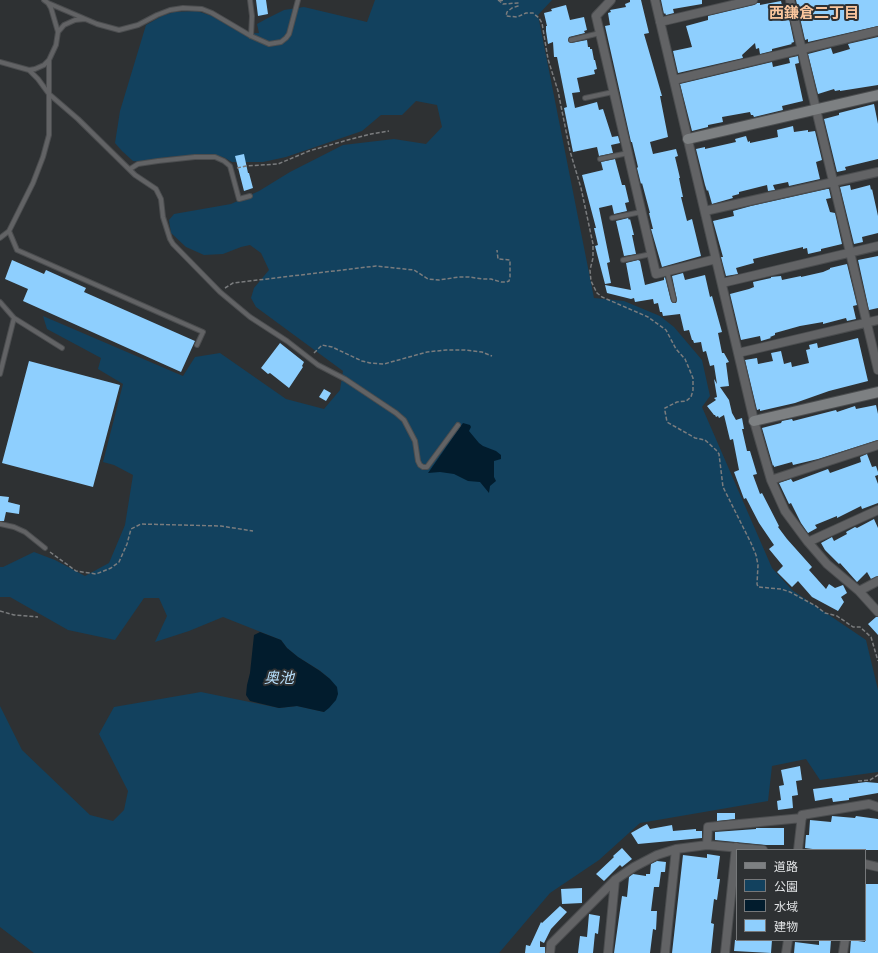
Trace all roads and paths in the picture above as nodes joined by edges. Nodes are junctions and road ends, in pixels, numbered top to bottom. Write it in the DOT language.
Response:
graph roads {
  1 [pos="44,0"];
  2 [pos="250,0"];
  3 [pos="298,0"];
  4 [pos="504,0"];
  5 [pos="612,0"];
  6 [pos="655,0"];
  7 [pos="753,0"];
  8 [pos="790,0"];
  9 [pos="499,1"];
  10 [pos="48,3"];
  11 [pos="85,18"];
  12 [pos="660,22"];
  13 [pos="878,31"];
  14 [pos="58,32"];
  15 [pos="600,33"];
  16 [pos="251,36"];
  17 [pos="571,40"];
  18 [pos="801,49"];
  19 [pos="49,60"];
  20 [pos="0,62"];
  21 [pos="29,70"];
  22 [pos="674,80"];
  23 [pos="613,92"];
  24 [pos="49,94"];
  25 [pos="878,95"];
  26 [pos="585,98"];
  27 [pos="816,110"];
  28 [pos="389,131"];
  29 [pos="688,139"];
  30 [pos="628,153"];
  31 [pos="600,158"];
  32 [pos="130,169"];
  33 [pos="231,170"];
  34 [pos="878,172"];
  35 [pos="833,182"];
  36 [pos="250,196"];
  37 [pos="641,212"];
  38 [pos="705,212"];
  39 [pos="612,218"];
  40 [pos="9,231"];
  41 [pos="0,238"];
  42 [pos="878,246"];
  43 [pos="497,250"];
  44 [pos="850,253"];
  45 [pos="651,254"];
  46 [pos="716,259"];
  47 [pos="623,260"];
  48 [pos="667,271"];
  49 [pos="722,283"];
  50 [pos="220,292"];
  51 [pos="674,300"];
  52 [pos="0,302"];
  53 [pos="14,318"];
  54 [pos="878,320"];
  55 [pos="867,323"];
  56 [pos="197,345"];
  57 [pos="62,348"];
  58 [pos="738,353"];
  59 [pos="492,356"];
  60 [pos="309,358"];
  61 [pos="878,370"];
  62 [pos="0,374"];
  63 [pos="878,392"];
  64 [pos="754,421"];
  65 [pos="458,425"];
  66 [pos="878,444"];
  67 [pos="771,480"];
  68 [pos="878,510"];
  69 [pos="0,524"];
  70 [pos="253,531"];
  71 [pos="808,542"];
  72 [pos="45,548"];
  73 [pos="878,581"];
  74 [pos="859,591"];
  75 [pos="0,611"];
  76 [pos="878,612"];
  77 [pos="38,617"];
  78 [pos="878,662"];
  79 [pos="878,775"];
  80 [pos="858,781"];
  81 [pos="878,806"];
  82 [pos="802,818"];
  83 [pos="707,845"];
  84 [pos="736,847"];
  85 [pos="754,849"];
  86 [pos="798,849"];
  87 [pos="676,850"];
  88 [pos="866,864"];
  89 [pos="878,867"];
  90 [pos="615,880"];
  91 [pos="788,941"];
  92 [pos="845,941"];
  93 [pos="550,953"];
  94 [pos="608,953"];
  95 [pos="665,953"];
  96 [pos="724,953"];
  97 [pos="786,953"];
  98 [pos="843,953"];
  1 -- 10 [label="lane"];
  2 -- 16 [label="lane"];
  3 -- 16 [label="lane"];
  4 -- 9 [label="path"];
  5 -- 15 [label="street"];
  6 -- 12 [label="street"];
  7 -- 12 [label="street"];
  8 -- 18 [label="street"];
  9 -- 78 [label="path"];
  10 -- 11 [label="lane"];
  10 -- 14 [label="lane"];
  11 -- 14 [label="lane"];
  11 -- 16 [label="lane"];
  12 -- 22 [label="street"];
  13 -- 18 [label="street"];
  14 -- 19 [label="lane"];
  15 -- 17 [label="lane"];
  15 -- 23 [label="street"];
  18 -- 22 [label="street"];
  18 -- 27 [label="street"];
  19 -- 21 [label="lane"];
  19 -- 24 [label="lane"];
  20 -- 21 [label="lane"];
  21 -- 24 [label="lane"];
  22 -- 29 [label="street"];
  23 -- 26 [label="lane"];
  23 -- 30 [label="street"];
  24 -- 32 [label="lane"];
  24 -- 40 [label="lane"];
  25 -- 27 [label="street"];
  27 -- 29 [label="street"];
  27 -- 35 [label="street"];
  28 -- 33 [label="path"];
  29 -- 38 [label="street"];
  30 -- 31 [label="lane"];
  30 -- 37 [label="street"];
  32 -- 33 [label="lane"];
  32 -- 50 [label="lane"];
  33 -- 36 [label="lane"];
  34 -- 35 [label="street"];
  35 -- 38 [label="street"];
  35 -- 44 [label="street"];
  37 -- 39 [label="lane"];
  37 -- 45 [label="street"];
  38 -- 46 [label="street"];
  40 -- 41 [label="lane"];
  40 -- 56 [label="lane"];
  42 -- 44 [label="street"];
  43 -- 50 [label="path"];
  44 -- 49 [label="street"];
  44 -- 55 [label="street"];
  45 -- 47 [label="lane"];
  45 -- 48 [label="street"];
  46 -- 48 [label="street"];
  46 -- 49 [label="street"];
  48 -- 51 [label="lane"];
  49 -- 58 [label="street"];
  50 -- 60 [label="lane"];
  52 -- 53 [label="lane"];
  53 -- 57 [label="lane"];
  53 -- 62 [label="lane"];
  54 -- 55 [label="street"];
  55 -- 58 [label="street"];
  55 -- 61 [label="street"];
  58 -- 64 [label="street"];
  59 -- 60 [label="path"];
  60 -- 65 [label="lane"];
  63 -- 64 [label="street"];
  64 -- 67 [label="street"];
  66 -- 67 [label="street"];
  67 -- 71 [label="street"];
  68 -- 71 [label="street"];
  69 -- 72 [label="lane"];
  70 -- 72 [label="path"];
  71 -- 74 [label="street"];
  73 -- 74 [label="street"];
  74 -- 76 [label="street"];
  75 -- 77 [label="path"];
  79 -- 80 [label="path"];
  81 -- 82 [label="street"];
  82 -- 83 [label="street"];
  82 -- 86 [label="street"];
  83 -- 84 [label="street"];
  83 -- 87 [label="street"];
  84 -- 85 [label="street"];
  84 -- 96 [label="street"];
  87 -- 90 [label="street"];
  87 -- 95 [label="street"];
  88 -- 89 [label="street"];
  90 -- 93 [label="street"];
  90 -- 94 [label="street"];
  91 -- 97 [label="street"];
  92 -- 98 [label="street"];
}
